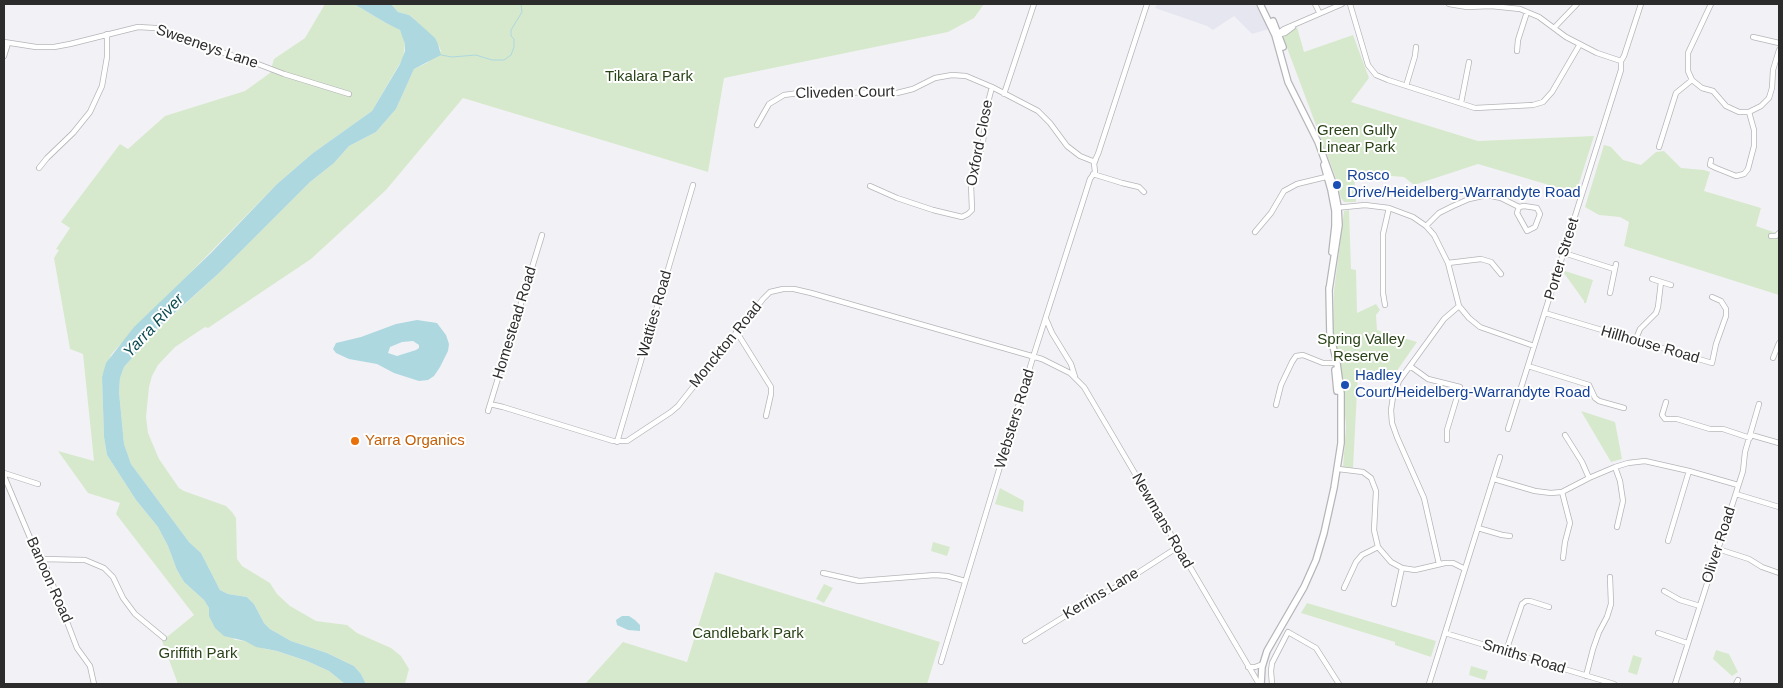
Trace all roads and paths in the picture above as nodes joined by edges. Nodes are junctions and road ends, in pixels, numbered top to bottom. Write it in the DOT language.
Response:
graph roads {
  1 [pos="1034,4"];
  2 [pos="1147,4"];
  3 [pos="1260,4"];
  4 [pos="1264,4"];
  5 [pos="1315,4"];
  6 [pos="1342,4"];
  7 [pos="1350,4"];
  8 [pos="1449,4"];
  9 [pos="1577,4"];
  10 [pos="1641,4"];
  11 [pos="1711,4"];
  12 [pos="1477,5"];
  13 [pos="1320,12"];
  14 [pos="1527,12"];
  15 [pos="1554,28"];
  16 [pos="107,34"];
  17 [pos="1278,34"];
  18 [pos="1754,37"];
  19 [pos="6,42"];
  20 [pos="1779,43"];
  21 [pos="1580,44"];
  22 [pos="1416,47"];
  23 [pos="1779,50"];
  24 [pos="1517,51"];
  25 [pos="4,56"];
  26 [pos="1621,61"];
  27 [pos="1469,62"];
  28 [pos="1692,80"];
  29 [pos="1406,86"];
  30 [pos="992,87"];
  31 [pos="349,94"];
  32 [pos="1004,94"];
  33 [pos="1461,103"];
  34 [pos="1749,112"];
  35 [pos="757,125"];
  36 [pos="1659,147"];
  37 [pos="1711,160"];
  38 [pos="1094,161"];
  39 [pos="39,168"];
  40 [pos="1093,175"];
  41 [pos="1329,176"];
  42 [pos="693,185"];
  43 [pos="870,186"];
  44 [pos="1144,192"];
  45 [pos="1336,207"];
  46 [pos="1519,207"];
  47 [pos="1389,208"];
  48 [pos="1426,226"];
  49 [pos="1256,232"];
  50 [pos="1779,233"];
  51 [pos="542,235"];
  52 [pos="1771,236"];
  53 [pos="1564,253"];
  54 [pos="1448,263"];
  55 [pos="1501,274"];
  56 [pos="1652,279"];
  57 [pos="1661,282"];
  58 [pos="1671,285"];
  59 [pos="1610,293"];
  60 [pos="1712,297"];
  61 [pos="1385,305"];
  62 [pos="1459,306"];
  63 [pos="1545,314"];
  64 [pos="1046,318"];
  65 [pos="1050,329"];
  66 [pos="736,331"];
  67 [pos="1041,331"];
  68 [pos="1635,341"];
  69 [pos="1779,344"];
  70 [pos="1534,346"];
  71 [pos="1034,356"];
  72 [pos="1773,358"];
  73 [pos="1335,363"];
  74 [pos="1410,366"];
  75 [pos="1528,366"];
  76 [pos="1075,377"];
  77 [pos="1666,402"];
  78 [pos="490,404"];
  79 [pos="1759,404"];
  80 [pos="1276,405"];
  81 [pos="1624,408"];
  82 [pos="488,411"];
  83 [pos="766,416"];
  84 [pos="1508,429"];
  85 [pos="1565,435"];
  86 [pos="1750,436"];
  87 [pos="1447,440"];
  88 [pos="617,442"];
  89 [pos="1779,443"];
  90 [pos="1500,456"];
  91 [pos="1615,467"];
  92 [pos="1338,469"];
  93 [pos="1688,470"];
  94 [pos="4,474"];
  95 [pos="1589,478"];
  96 [pos="1494,479"];
  97 [pos="38,484"];
  98 [pos="1738,485"];
  99 [pos="1562,492"];
  100 [pos="1736,494"];
  101 [pos="1779,507"];
  102 [pos="1617,526"];
  103 [pos="1478,528"];
  104 [pos="1510,536"];
  105 [pos="1668,541"];
  106 [pos="1178,547"];
  107 [pos="1378,547"];
  108 [pos="1718,549"];
  109 [pos="1563,558"];
  110 [pos="42,559"];
  111 [pos="1439,564"];
  112 [pos="1402,568"];
  113 [pos="1465,569"];
  114 [pos="823,573"];
  115 [pos="1779,573"];
  116 [pos="1610,577"];
  117 [pos="965,582"];
  118 [pos="1344,588"];
  119 [pos="1664,591"];
  120 [pos="1394,604"];
  121 [pos="1700,606"];
  122 [pos="1549,607"];
  123 [pos="1445,632"];
  124 [pos="1658,633"];
  125 [pos="1277,635"];
  126 [pos="164,638"];
  127 [pos="1025,641"];
  128 [pos="1687,643"];
  129 [pos="1506,650"];
  130 [pos="941,662"];
  131 [pos="1263,664"];
  132 [pos="1248,667"];
  133 [pos="1586,676"];
  134 [pos="94,684"];
  135 [pos="1260,684"];
  136 [pos="1265,684"];
  137 [pos="1272,684"];
  138 [pos="1339,684"];
  139 [pos="1429,684"];
  140 [pos="1614,684"];
  141 [pos="1675,684"];
  1 -- 32 [label="street"];
  2 -- 38 [label="street, Websters Road"];
  3 -- 17 [label="main road"];
  4 -- 17 [label="main road"];
  5 -- 13 [label="street"];
  6 -- 13 [label="street"];
  7 -- 29 [label="street"];
  8 -- 12 [label="street"];
  9 -- 15 [label="street"];
  10 -- 26 [label="street, Porter Street"];
  11 -- 28 [label="street"];
  12 -- 14 [label="street"];
  13 -- 17 [label="street"];
  14 -- 15 [label="street"];
  14 -- 24 [label="street"];
  15 -- 21 [label="street"];
  16 -- 19 [label="street, Sweeneys Lane"];
  16 -- 31 [label="street, Sweeneys Lane"];
  16 -- 39 [label="street"];
  17 -- 41 [label="main road"];
  18 -- 20 [label="street"];
  19 -- 25 [label="street"];
  21 -- 26 [label="street"];
  21 -- 33 [label="street"];
  22 -- 29 [label="street"];
  23 -- 34 [label="street"];
  26 -- 53 [label="street, Porter Street"];
  27 -- 33 [label="street"];
  28 -- 34 [label="street"];
  28 -- 36 [label="street"];
  29 -- 33 [label="street"];
  30 -- 32 [label="street, Cliveden Court"];
  30 -- 35 [label="street, Cliveden Court"];
  30 -- 43 [label="street, Oxford Close"];
  32 -- 38 [label="street, Cliveden Court"];
  34 -- 37 [label="street"];
  38 -- 40 [label="street, Websters Road"];
  40 -- 44 [label="street"];
  40 -- 64 [label="street, Websters Road"];
  41 -- 45 [label="main road"];
  41 -- 49 [label="street"];
  42 -- 88 [label="street, Watties Road"];
  45 -- 47 [label="street"];
  45 -- 73 [label="main road"];
  46 -- 46 [label="street"];
  46 -- 48 [label="street"];
  47 -- 48 [label="street"];
  47 -- 61 [label="street"];
  48 -- 54 [label="street"];
  50 -- 52 [label="street"];
  51 -- 78 [label="street, Homestead Road"];
  53 -- 59 [label="street"];
  53 -- 63 [label="street, Porter Street"];
  54 -- 55 [label="street"];
  54 -- 62 [label="street"];
  56 -- 57 [label="street"];
  57 -- 58 [label="street"];
  57 -- 68 [label="street"];
  60 -- 68 [label="street, Hillhouse Road"];
  62 -- 70 [label="street"];
  62 -- 74 [label="street"];
  63 -- 68 [label="street, Hillhouse Road"];
  63 -- 70 [label="street, Porter Street"];
  64 -- 65 [label="street, Newmans Road"];
  64 -- 67 [label="street, Websters Road"];
  65 -- 67 [label="street"];
  65 -- 76 [label="street, Newmans Road"];
  66 -- 71 [label="street, Monckton Road"];
  66 -- 83 [label="street"];
  66 -- 88 [label="street, Monckton Road"];
  67 -- 71 [label="street, Websters Road"];
  69 -- 72 [label="street"];
  70 -- 75 [label="street, Porter Street"];
  71 -- 76 [label="street, Newmans Road"];
  71 -- 117 [label="street, Websters Road"];
  73 -- 80 [label="street"];
  73 -- 92 [label="main road"];
  74 -- 87 [label="street"];
  74 -- 111 [label="street"];
  75 -- 81 [label="street"];
  75 -- 84 [label="street, Porter Street"];
  76 -- 106 [label="street, Newmans Road"];
  77 -- 86 [label="street"];
  78 -- 82 [label="street, Homestead Road"];
  78 -- 88 [label="street"];
  79 -- 86 [label="street, Oliver Road"];
  85 -- 95 [label="street"];
  86 -- 89 [label="street"];
  86 -- 98 [label="street, Oliver Road"];
  90 -- 96 [label="street"];
  91 -- 93 [label="street"];
  91 -- 95 [label="street"];
  91 -- 102 [label="street"];
  92 -- 107 [label="street"];
  92 -- 125 [label="main road"];
  93 -- 98 [label="street"];
  93 -- 105 [label="street"];
  94 -- 97 [label="street"];
  94 -- 110 [label="street, Banoon Road"];
  95 -- 99 [label="street"];
  96 -- 99 [label="street"];
  96 -- 103 [label="street"];
  98 -- 100 [label="street, Oliver Road"];
  99 -- 109 [label="street"];
  100 -- 101 [label="street"];
  100 -- 108 [label="street, Oliver Road"];
  103 -- 104 [label="street"];
  103 -- 113 [label="street"];
  106 -- 127 [label="street, Kerrins Lane"];
  106 -- 132 [label="street, Newmans Road"];
  107 -- 112 [label="street"];
  107 -- 118 [label="street"];
  108 -- 115 [label="street"];
  108 -- 121 [label="street, Oliver Road"];
  110 -- 126 [label="street"];
  110 -- 134 [label="street, Banoon Road"];
  111 -- 112 [label="street"];
  111 -- 113 [label="street"];
  112 -- 120 [label="street"];
  113 -- 123 [label="street"];
  114 -- 117 [label="street"];
  116 -- 133 [label="street"];
  117 -- 130 [label="street, Websters Road"];
  119 -- 121 [label="street"];
  121 -- 128 [label="street, Oliver Road"];
  122 -- 129 [label="street"];
  123 -- 129 [label="street, Smiths Road"];
  123 -- 139 [label="street"];
  124 -- 128 [label="street"];
  125 -- 131 [label="main road"];
  125 -- 136 [label="main road"];
  128 -- 141 [label="street, Oliver Road"];
  129 -- 133 [label="street, Smiths Road"];
  131 -- 132 [label="street"];
  131 -- 135 [label="main road"];
  132 -- 135 [label="street, Newmans Road"];
  133 -- 140 [label="street, Smiths Road"];
  137 -- 138 [label="street"];
}
